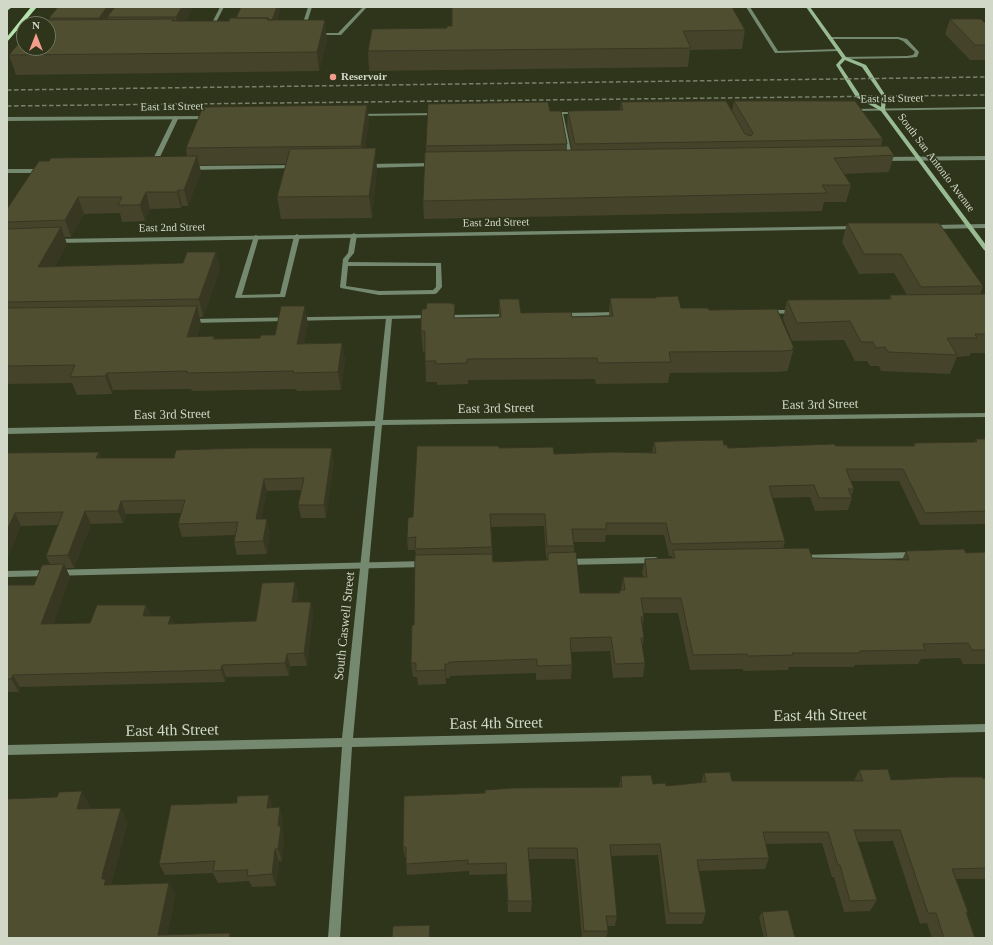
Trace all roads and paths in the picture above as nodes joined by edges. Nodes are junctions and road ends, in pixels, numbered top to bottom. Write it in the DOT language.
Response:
graph roads {
  1 [pos="9,7"];
  2 [pos="34,7"];
  3 [pos="222,7"];
  4 [pos="310,7"];
  5 [pos="365,7"];
  6 [pos="748,7"];
  7 [pos="808,7"];
  8 [pos="7,9"];
  9 [pos="216,34"];
  10 [pos="830,38"];
  11 [pos="7,40"];
  12 [pos="838,50"];
  13 [pos="844,58"];
  14 [pos="986,108"];
  15 [pos="847,110"];
  16 [pos="883,110"];
  17 [pos="546,113"];
  18 [pos="561,113"];
  19 [pos="585,113"];
  20 [pos="443,114"];
  21 [pos="349,115"];
  22 [pos="176,117"];
  23 [pos="215,117"];
  24 [pos="7,119"];
  25 [pos="920,158"];
  26 [pos="986,158"];
  27 [pos="156,159"];
  28 [pos="873,159"];
  29 [pos="564,163"];
  30 [pos="571,163"];
  31 [pos="579,163"];
  32 [pos="438,165"];
  33 [pos="358,166"];
  34 [pos="302,167"];
  35 [pos="183,168"];
  36 [pos="47,170"];
  37 [pos="7,171"];
  38 [pos="986,226"];
  39 [pos="923,227"];
  40 [pos="970,227"];
  41 [pos="860,228"];
  42 [pos="354,235"];
  43 [pos="297,236"];
  44 [pos="256,237"];
  45 [pos="46,241"];
  46 [pos="986,249"];
  47 [pos="345,264"];
  48 [pos="763,312"];
  49 [pos="803,312"];
  50 [pos="628,314"];
  51 [pos="556,315"];
  52 [pos="516,316"];
  53 [pos="389,318"];
  54 [pos="182,321"];
  55 [pos="986,415"];
  56 [pos="379,423"];
  57 [pos="7,431"];
  58 [pos="922,555"];
  59 [pos="795,558"];
  60 [pos="667,560"];
  61 [pos="556,562"];
  62 [pos="436,564"];
  63 [pos="365,566"];
  64 [pos="7,574"];
  65 [pos="986,728"];
  66 [pos="347,743"];
  67 [pos="7,750"];
  68 [pos="334,938"];
  1 -- 8 [label="main road"];
  2 -- 11 [label="main road"];
  3 -- 9 [label="street"];
  4 -- 5 [label="street"];
  6 -- 12 [label="street"];
  7 -- 10 [label="main road"];
  10 -- 12 [label="main road"];
  10 -- 13 [label="street"];
  12 -- 13 [label="main road"];
  13 -- 16 [label="main road"];
  13 -- 16 [label="main road"];
  14 -- 16 [label="street, East 1st Street"];
  15 -- 16 [label="street, East 1st Street"];
  16 -- 25 [label="main road, South San Antonio Avenue"];
  17 -- 18 [label="street"];
  18 -- 19 [label="street"];
  18 -- 30 [label="street"];
  20 -- 21 [label="street"];
  22 -- 23 [label="street, East 1st Street"];
  22 -- 24 [label="street, East 1st Street"];
  22 -- 27 [label="street"];
  25 -- 26 [label="street"];
  25 -- 28 [label="street"];
  25 -- 40 [label="main road, South San Antonio Avenue"];
  29 -- 30 [label="street"];
  30 -- 31 [label="street"];
  32 -- 33 [label="street"];
  34 -- 35 [label="street"];
  36 -- 37 [label="street"];
  38 -- 40 [label="street"];
  39 -- 40 [label="street"];
  40 -- 46 [label="main road, South San Antonio Avenue"];
  41 -- 42 [label="street, East 2nd Street"];
  42 -- 43 [label="street, East 2nd Street"];
  42 -- 47 [label="street"];
  43 -- 44 [label="street, East 2nd Street"];
  43 -- 44 [label="street"];
  44 -- 45 [label="street, East 2nd Street"];
  47 -- 47 [label="street"];
  48 -- 49 [label="street"];
  50 -- 51 [label="street"];
  52 -- 53 [label="street"];
  53 -- 54 [label="street"];
  53 -- 56 [label="street, South Caswell Street"];
  55 -- 56 [label="street, East 3rd Street"];
  56 -- 57 [label="street, East 3rd Street"];
  56 -- 63 [label="street, South Caswell Street"];
  58 -- 59 [label="street"];
  60 -- 61 [label="street"];
  62 -- 63 [label="street"];
  63 -- 64 [label="street"];
  63 -- 66 [label="street, South Caswell Street"];
  65 -- 66 [label="street, East 4th Street"];
  66 -- 67 [label="street, East 4th Street"];
  66 -- 68 [label="street, South Caswell Street"];
}
